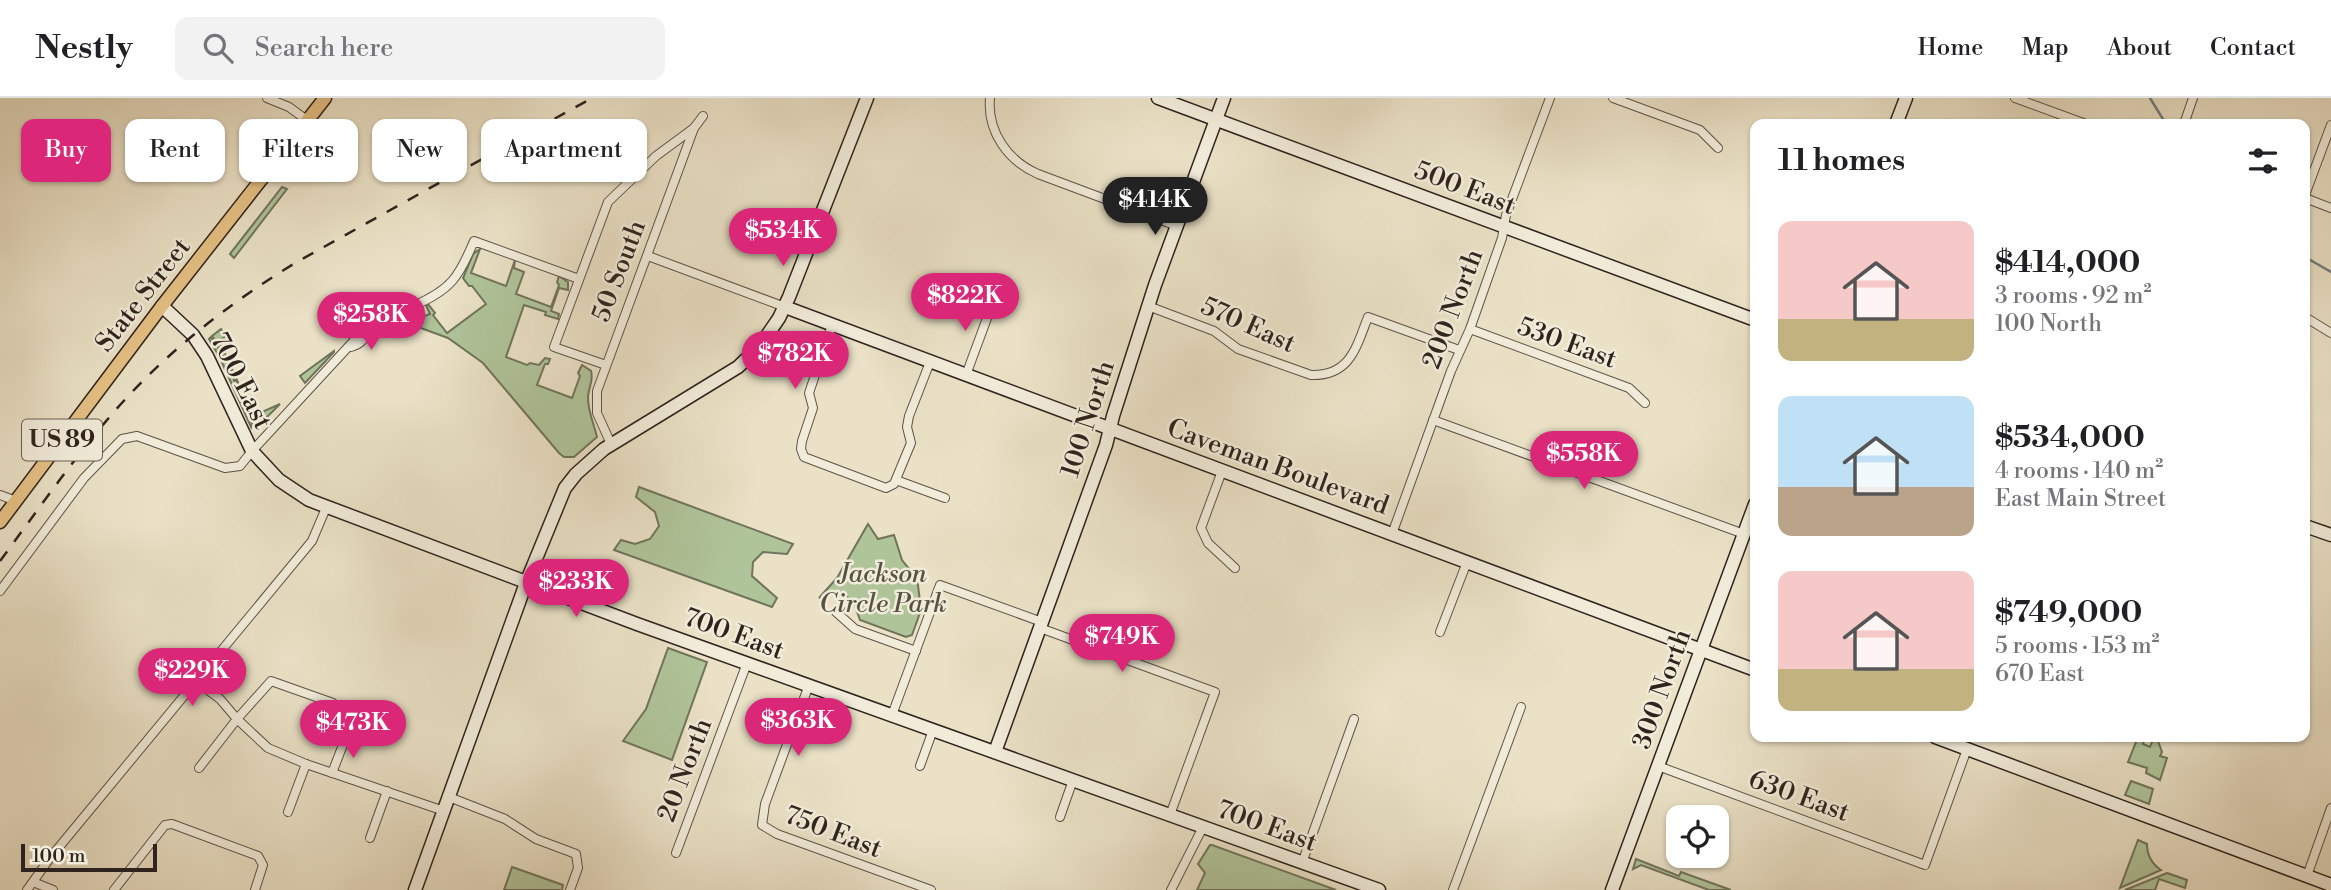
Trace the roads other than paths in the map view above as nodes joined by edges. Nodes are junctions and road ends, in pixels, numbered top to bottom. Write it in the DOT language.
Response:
graph roads {
  1 [pos="267,98"];
  2 [pos="325,98"];
  3 [pos="867,98"];
  4 [pos="990,98"];
  5 [pos="1158,98"];
  6 [pos="1224,98"];
  7 [pos="1550,98"];
  8 [pos="1613,98"];
  9 [pos="1906,98"];
  10 [pos="2015,98"];
  11 [pos="2193,98"];
  12 [pos="703,116"];
  13 [pos="305,119"];
  14 [pos="309,119"];
  15 [pos="1216,119"];
  16 [pos="1898,119"];
  17 [pos="2072,119"];
  18 [pos="2186,119"];
  19 [pos="2331,125"];
  20 [pos="694,128"];
  21 [pos="1718,148"];
  22 [pos="260,182"];
  23 [pos="2310,183"];
  24 [pos="2310,199"];
  25 [pos="2331,208"];
  26 [pos="1177,226"];
  27 [pos="1504,227"];
  28 [pos="648,256"];
  29 [pos="579,279"];
  30 [pos="993,302"];
  31 [pos="162,306"];
  32 [pos="1148,306"];
  33 [pos="785,307"];
  34 [pos="1750,318"];
  35 [pos="2310,320"];
  36 [pos="832,325"];
  37 [pos="1469,329"];
  38 [pos="2331,333"];
  39 [pos="1459,350"];
  40 [pos="930,362"];
  41 [pos="606,365"];
  42 [pos="965,375"];
  43 [pos="1645,403"];
  44 [pos="1433,420"];
  45 [pos="1110,429"];
  46 [pos="611,444"];
  47 [pos="252,451"];
  48 [pos="1222,471"];
  49 [pos="895,482"];
  50 [pos="0,495"];
  51 [pos="945,498"];
  52 [pos="16,501"];
  53 [pos="326,508"];
  54 [pos="1750,518"];
  55 [pos="0,522"];
  56 [pos="2310,528"];
  57 [pos="1392,534"];
  58 [pos="1744,534"];
  59 [pos="2331,535"];
  60 [pos="1467,562"];
  61 [pos="1235,568"];
  62 [pos="526,583"];
  63 [pos="0,591"];
  64 [pos="836,612"];
  65 [pos="1041,625"];
  66 [pos="1440,632"];
  67 [pos="1701,650"];
  68 [pos="916,651"];
  69 [pos="747,663"];
  70 [pos="1750,668"];
  71 [pos="196,681"];
  72 [pos="809,685"];
  73 [pos="334,703"];
  74 [pos="1521,707"];
  75 [pos="892,716"];
  76 [pos="237,719"];
  77 [pos="1354,719"];
  78 [pos="933,730"];
  79 [pos="346,737"];
  80 [pos="1948,742"];
  81 [pos="1967,749"];
  82 [pos="995,752"];
  83 [pos="306,764"];
  84 [pos="920,766"];
  85 [pos="1658,766"];
  86 [pos="199,768"];
  87 [pos="332,773"];
  88 [pos="1073,780"];
  89 [pos="387,791"];
  90 [pos="449,797"];
  91 [pos="2331,808"];
  92 [pos="444,811"];
  93 [pos="288,812"];
  94 [pos="1170,815"];
  95 [pos="1060,817"];
  96 [pos="1203,827"];
  97 [pos="370,838"];
  98 [pos="676,853"];
  99 [pos="1302,863"];
  100 [pos="2307,876"];
  101 [pos="33,882"];
  102 [pos="2331,885"];
  103 [pos="27,890"];
  104 [pos="53,890"];
  105 [pos="114,890"];
  106 [pos="256,890"];
  107 [pos="415,890"];
  108 [pos="570,890"];
  109 [pos="930,890"];
  110 [pos="1171,890"];
  111 [pos="1379,890"];
  112 [pos="1453,890"];
  113 [pos="1612,890"];
  1 -- 13 [label="street"];
  2 -- 14 [label="main road, State Street / US 89"];
  3 -- 33 [label="street"];
  4 -- 26 [label="street"];
  5 -- 15 [label="street, 500 East"];
  6 -- 15 [label="street, 100 North"];
  7 -- 27 [label="street, 200 North"];
  8 -- 21 [label="street"];
  9 -- 16 [label="street"];
  10 -- 17 [label="street"];
  11 -- 18 [label="street"];
  12 -- 20 [label="street, 50 South"];
  15 -- 26 [label="street, 100 North"];
  15 -- 27 [label="street, 500 East"];
  19 -- 23 [label="street"];
  20 -- 28 [label="street, 50 South"];
  20 -- 29 [label="street"];
  22 -- 31 [label="main road, State Street / US 89"];
  24 -- 25 [label="street"];
  26 -- 32 [label="street, 100 North"];
  27 -- 34 [label="street, 500 East"];
  27 -- 37 [label="street, 200 North"];
  28 -- 33 [label="street"];
  28 -- 41 [label="street, 50 South"];
  29 -- 41 [label="street"];
  29 -- 47 [label="street"];
  30 -- 42 [label="street"];
  31 -- 47 [label="street, 700 East"];
  31 -- 52 [label="main road, State Street / US 89"];
  32 -- 39 [label="street, 570 East"];
  32 -- 45 [label="street, 100 North"];
  33 -- 36 [label="street, Caveman Boulevard"];
  33 -- 46 [label="street"];
  35 -- 38 [label="street"];
  36 -- 40 [label="street, Caveman Boulevard"];
  36 -- 49 [label="street"];
  37 -- 39 [label="street, 200 North"];
  37 -- 43 [label="street, 530 East"];
  39 -- 44 [label="street, 200 North"];
  40 -- 42 [label="street, Caveman Boulevard"];
  40 -- 49 [label="street"];
  41 -- 46 [label="street, 50 South"];
  42 -- 45 [label="street, Caveman Boulevard"];
  44 -- 57 [label="street, 200 North"];
  44 -- 58 [label="street"];
  45 -- 48 [label="street, Caveman Boulevard"];
  45 -- 65 [label="street, 100 North"];
  46 -- 62 [label="street"];
  47 -- 53 [label="street, 700 East"];
  47 -- 63 [label="street"];
  48 -- 57 [label="street, Caveman Boulevard"];
  48 -- 61 [label="street"];
  49 -- 51 [label="street"];
  50 -- 52 [label="street"];
  52 -- 55 [label="main road, State Street / US 89"];
  53 -- 62 [label="street, 700 East"];
  53 -- 71 [label="street"];
  54 -- 58 [label="street, 300 North"];
  56 -- 59 [label="street"];
  57 -- 60 [label="street, Caveman Boulevard"];
  58 -- 67 [label="street, 300 North"];
  60 -- 66 [label="street"];
  60 -- 67 [label="street, Caveman Boulevard"];
  62 -- 69 [label="street, 700 East"];
  62 -- 90 [label="street"];
  64 -- 68 [label="street"];
  65 -- 68 [label="street"];
  65 -- 82 [label="street, 100 North"];
  65 -- 94 [label="street"];
  67 -- 70 [label="street, Caveman Boulevard"];
  67 -- 85 [label="street, 300 North"];
  68 -- 75 [label="street"];
  69 -- 72 [label="street, 700 East"];
  69 -- 98 [label="street, 20 North"];
  71 -- 76 [label="street"];
  71 -- 101 [label="street"];
  72 -- 75 [label="street, 700 East"];
  72 -- 109 [label="street, 750 East"];
  73 -- 76 [label="street"];
  74 -- 112 [label="street"];
  75 -- 78 [label="street, 700 East"];
  76 -- 83 [label="street"];
  76 -- 86 [label="street"];
  77 -- 99 [label="street"];
  78 -- 82 [label="street, 700 East"];
  78 -- 84 [label="street"];
  79 -- 87 [label="street"];
  80 -- 81 [label="street"];
  81 -- 85 [label="street, 630 East"];
  81 -- 100 [label="street"];
  82 -- 88 [label="street, 700 East"];
  83 -- 87 [label="street"];
  83 -- 93 [label="street"];
  85 -- 113 [label="street, 300 North"];
  87 -- 89 [label="street"];
  88 -- 94 [label="street, 700 East"];
  88 -- 95 [label="street"];
  89 -- 92 [label="street"];
  89 -- 97 [label="street"];
  90 -- 92 [label="street"];
  90 -- 108 [label="street"];
  91 -- 100 [label="street"];
  92 -- 107 [label="street"];
  94 -- 96 [label="street, 700 East"];
  96 -- 99 [label="street, 700 East"];
  96 -- 110 [label="street"];
  99 -- 111 [label="street, 700 East"];
  100 -- 102 [label="street"];
  101 -- 103 [label="street"];
  101 -- 104 [label="street"];
  105 -- 106 [label="street"];
}
